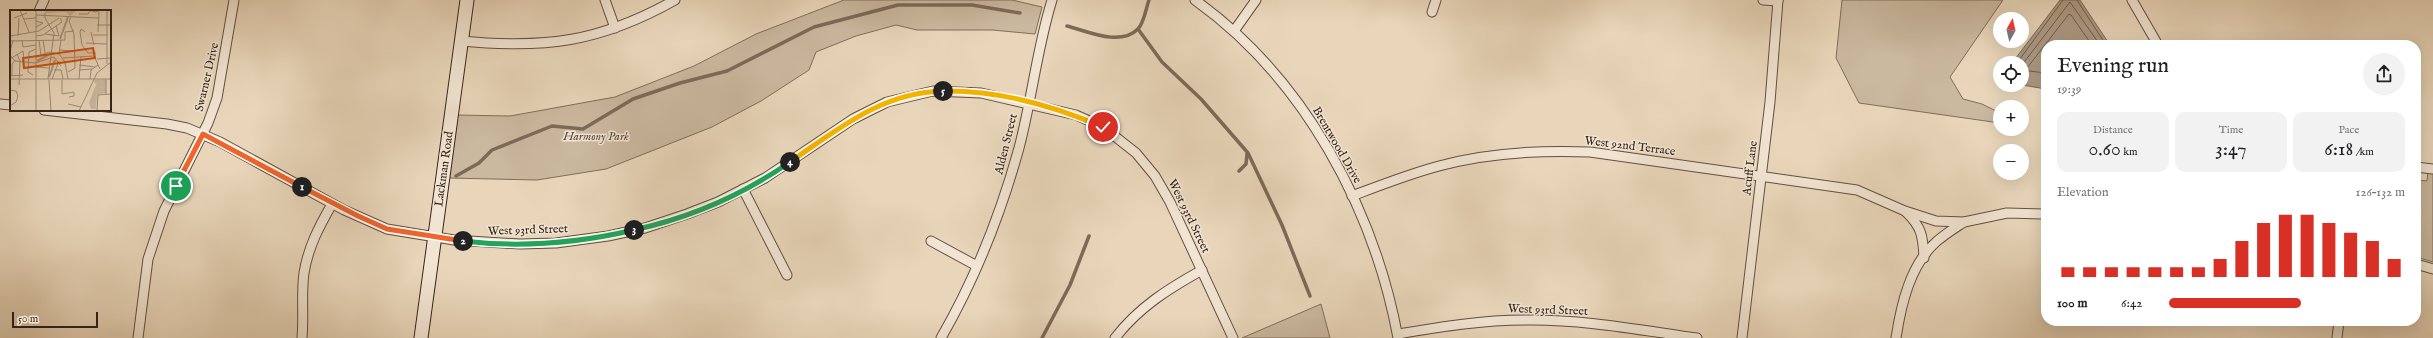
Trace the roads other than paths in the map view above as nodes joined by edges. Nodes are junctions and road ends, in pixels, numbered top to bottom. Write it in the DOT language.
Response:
graph roads {
  1 [pos="44,0"];
  2 [pos="234,0"];
  3 [pos="467,0"];
  4 [pos="605,0"];
  5 [pos="675,0"];
  6 [pos="1052,0"];
  7 [pos="1195,0"];
  8 [pos="1256,0"];
  9 [pos="1436,0"];
  10 [pos="1763,0"];
  11 [pos="2132,0"];
  12 [pos="1778,1"];
  13 [pos="39,10"];
  14 [pos="1432,12"];
  15 [pos="615,28"];
  16 [pos="1234,31"];
  17 [pos="2155,40"];
  18 [pos="461,41"];
  19 [pos="1029,103"];
  20 [pos="0,104"];
  21 [pos="10,106"];
  22 [pos="53,111"];
  23 [pos="203,134"];
  24 [pos="2421,168"];
  25 [pos="2433,169"];
  26 [pos="1762,175"];
  27 [pos="743,189"];
  28 [pos="1352,196"];
  29 [pos="332,204"];
  30 [pos="1905,211"];
  31 [pos="2041,213"];
  32 [pos="1964,222"];
  33 [pos="434,237"];
  34 [pos="931,241"];
  35 [pos="1924,258"];
  36 [pos="2421,265"];
  37 [pos="977,266"];
  38 [pos="2433,269"];
  39 [pos="1202,270"];
  40 [pos="787,274"];
  41 [pos="2339,326"];
  42 [pos="1398,336"];
  43 [pos="138,338"];
  44 [pos="302,338"];
  45 [pos="420,338"];
  46 [pos="941,338"];
  47 [pos="1115,338"];
  48 [pos="1233,338"];
  49 [pos="1697,338"];
  50 [pos="1742,338"];
  51 [pos="1896,338"];
  52 [pos="2337,338"];
  1 -- 13 [label="street"];
  2 -- 23 [label="street, Swarner Drive"];
  3 -- 18 [label="main road, Lackman Road"];
  4 -- 15 [label="street"];
  5 -- 15 [label="street"];
  6 -- 19 [label="street, Alden Street"];
  7 -- 16 [label="street, Brentwood Drive"];
  8 -- 16 [label="street"];
  9 -- 14 [label="street"];
  10 -- 12 [label="street"];
  11 -- 17 [label="street"];
  12 -- 26 [label="street, Acuff Lane"];
  15 -- 18 [label="street"];
  16 -- 28 [label="street, Brentwood Drive"];
  18 -- 33 [label="main road, Lackman Road"];
  19 -- 27 [label="street, West 93rd Street"];
  19 -- 37 [label="street, Alden Street"];
  19 -- 39 [label="street, West 93rd Street"];
  20 -- 21 [label="street"];
  22 -- 23 [label="street, West 93rd Street"];
  23 -- 29 [label="street, West 93rd Street"];
  23 -- 43 [label="street, Swarner Drive"];
  24 -- 25 [label="street"];
  26 -- 28 [label="street, West 92nd Terrace"];
  26 -- 30 [label="street, West 92nd Terrace"];
  26 -- 50 [label="street, Acuff Lane"];
  27 -- 33 [label="street, West 93rd Street"];
  27 -- 40 [label="street"];
  28 -- 42 [label="street, Brentwood Drive"];
  29 -- 33 [label="street, West 93rd Street"];
  29 -- 44 [label="street"];
  30 -- 32 [label="street, West 92nd Terrace"];
  30 -- 35 [label="street, West 92nd Terrace"];
  31 -- 32 [label="street, West 92nd Terrace"];
  32 -- 35 [label="street"];
  33 -- 45 [label="main road, Lackman Road"];
  34 -- 37 [label="street"];
  35 -- 51 [label="street"];
  36 -- 38 [label="street"];
  37 -- 46 [label="street, Alden Street"];
  39 -- 47 [label="street"];
  39 -- 48 [label="street, West 93rd Street"];
  41 -- 52 [label="street"];
  42 -- 49 [label="street, West 93rd Street"];
}
